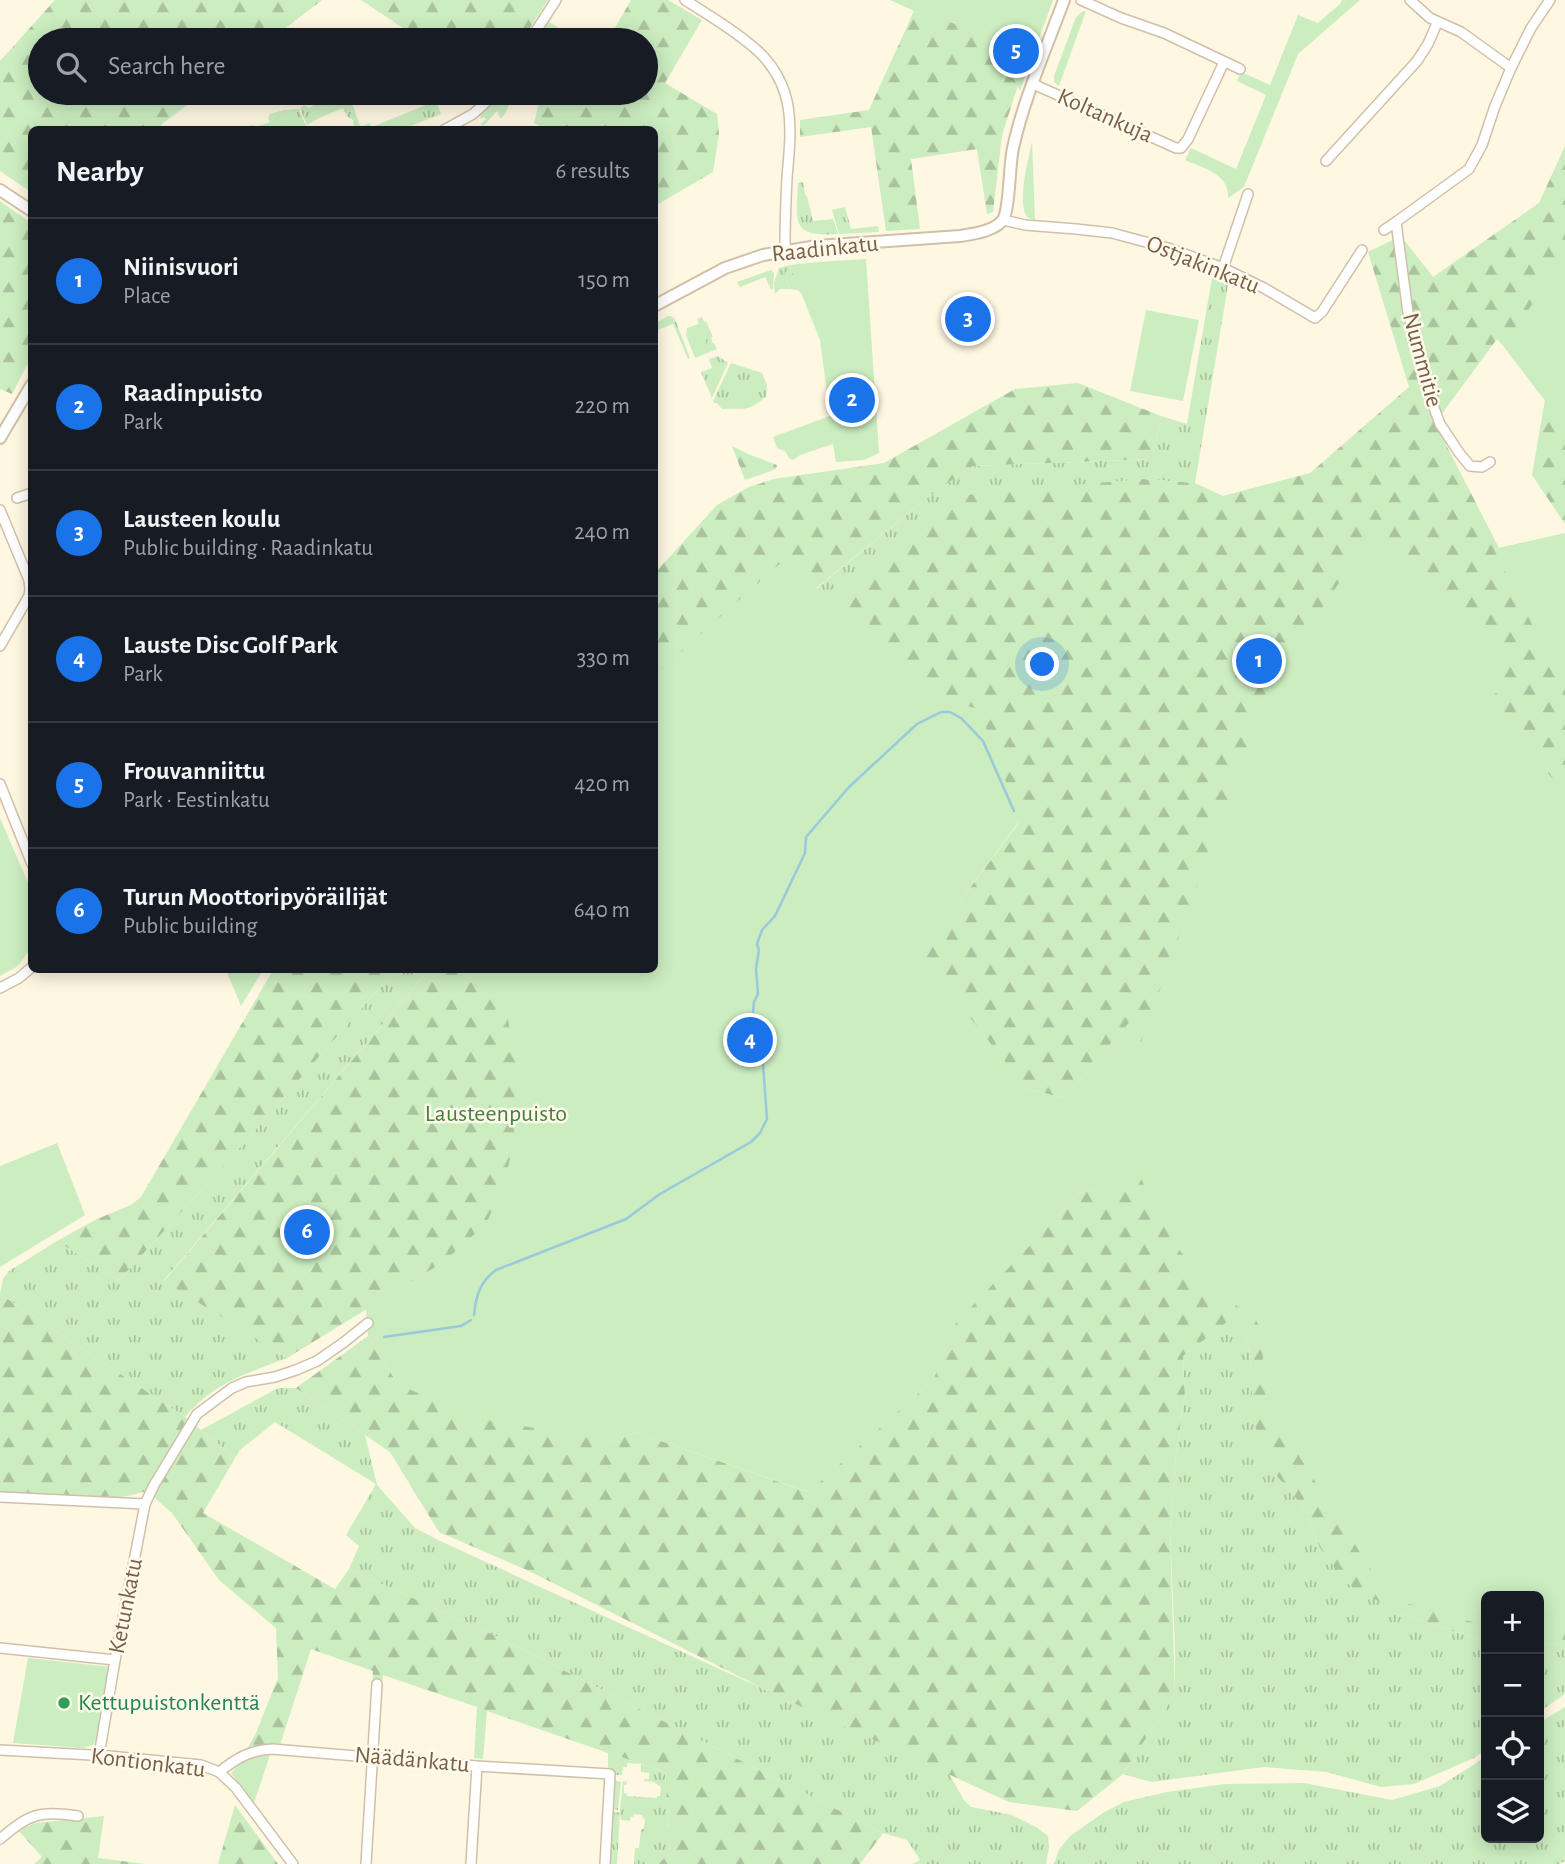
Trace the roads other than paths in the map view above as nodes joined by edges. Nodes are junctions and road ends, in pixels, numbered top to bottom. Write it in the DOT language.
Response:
graph roads {
  1 [pos="555,0"];
  2 [pos="685,0"];
  3 [pos="1064,0"];
  4 [pos="1081,0"];
  5 [pos="1410,0"];
  6 [pos="1550,0"];
  7 [pos="1437,23"];
  8 [pos="538,28"];
  9 [pos="1224,62"];
  10 [pos="1511,68"];
  11 [pos="1240,69"];
  12 [pos="1033,84"];
  13 [pos="483,105"];
  14 [pos="451,126"];
  15 [pos="1326,161"];
  16 [pos="0,190"];
  17 [pos="1248,194"];
  18 [pos="28,208"];
  19 [pos="1003,220"];
  20 [pos="1396,222"];
  21 [pos="1384,230"];
  22 [pos="786,250"];
  23 [pos="1362,250"];
  24 [pos="1223,268"];
  25 [pos="658,304"];
  26 [pos="28,391"];
  27 [pos="0,438"];
  28 [pos="1490,462"];
  29 [pos="28,494"];
  30 [pos="17,498"];
  31 [pos="0,510"];
  32 [pos="28,578"];
  33 [pos="28,595"];
  34 [pos="0,646"];
  35 [pos="0,784"];
  36 [pos="28,854"];
  37 [pos="28,970"];
  38 [pos="0,988"];
  39 [pos="368,1323"];
  40 [pos="0,1497"];
  41 [pos="145,1504"];
  42 [pos="0,1648"];
  43 [pos="115,1660"];
  44 [pos="377,1684"];
  45 [pos="0,1750"];
  46 [pos="99,1756"];
  47 [pos="373,1757"];
  48 [pos="477,1766"];
  49 [pos="219,1772"];
  50 [pos="78,1816"];
  51 [pos="0,1839"];
  52 [pos="293,1864"];
  53 [pos="366,1864"];
  54 [pos="471,1864"];
  55 [pos="605,1864"];
  1 -- 8 [label="street"];
  2 -- 22 [label="street"];
  3 -- 12 [label="street"];
  4 -- 9 [label="street"];
  5 -- 7 [label="street"];
  6 -- 10 [label="street"];
  7 -- 10 [label="street"];
  7 -- 15 [label="street"];
  9 -- 11 [label="street"];
  9 -- 12 [label="street, Koltankuja"];
  10 -- 20 [label="street"];
  12 -- 19 [label="street"];
  13 -- 14 [label="street"];
  16 -- 18 [label="street"];
  17 -- 24 [label="street"];
  19 -- 22 [label="street, Raadinkatu"];
  19 -- 24 [label="street, Ostjakinkatu"];
  20 -- 21 [label="street"];
  20 -- 28 [label="street, Nummitie"];
  22 -- 25 [label="street, Raadinkatu"];
  23 -- 24 [label="street, Ostjakinkatu"];
  26 -- 27 [label="street"];
  29 -- 30 [label="street"];
  31 -- 32 [label="street"];
  33 -- 34 [label="street"];
  35 -- 36 [label="street"];
  37 -- 38 [label="street"];
  39 -- 41 [label="street, Ketunkatu"];
  40 -- 41 [label="street"];
  41 -- 43 [label="street, Ketunkatu"];
  42 -- 43 [label="street"];
  43 -- 46 [label="street, Ketunkatu"];
  44 -- 47 [label="street"];
  45 -- 46 [label="street, Kontionkatu"];
  46 -- 49 [label="street, Kontionkatu"];
  47 -- 48 [label="street, Näädänkatu"];
  47 -- 49 [label="street, Näädänkatu"];
  47 -- 53 [label="street"];
  48 -- 54 [label="street"];
  48 -- 55 [label="street, Näädänkatu"];
  49 -- 52 [label="street, Kontionkatu"];
  50 -- 51 [label="street"];
}
